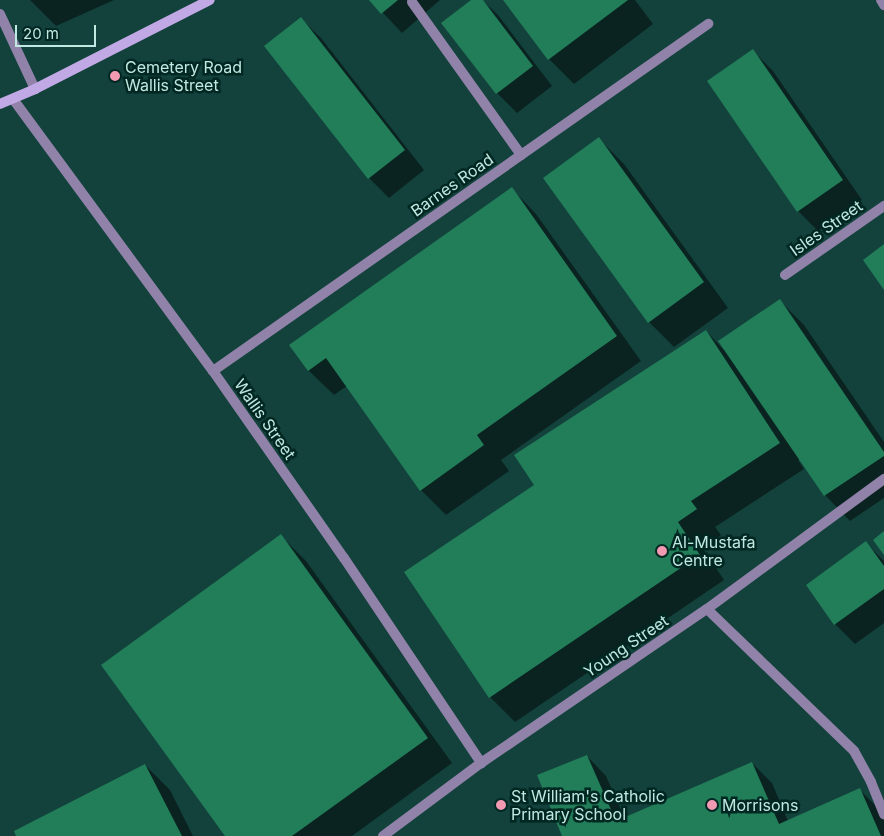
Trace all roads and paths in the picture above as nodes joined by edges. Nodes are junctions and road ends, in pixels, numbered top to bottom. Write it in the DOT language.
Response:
graph roads {
  1 [pos="210,0"];
  2 [pos="881,0"];
  3 [pos="412,2"];
  4 [pos="884,5"];
  5 [pos="0,14"];
  6 [pos="708,24"];
  7 [pos="35,89"];
  8 [pos="13,99"];
  9 [pos="0,104"];
  10 [pos="521,155"];
  11 [pos="884,206"];
  12 [pos="785,275"];
  13 [pos="213,371"];
  14 [pos="884,480"];
  15 [pos="706,609"];
  16 [pos="481,763"];
  17 [pos="884,814"];
  18 [pos="383,836"];
  1 -- 7 [label="street"];
  2 -- 4 [label="street"];
  3 -- 10 [label="street"];
  5 -- 7 [label="street"];
  6 -- 10 [label="street, Barnes Road"];
  7 -- 8 [label="street"];
  8 -- 9 [label="street"];
  8 -- 13 [label="street, Wallis Street"];
  10 -- 13 [label="street, Barnes Road"];
  11 -- 12 [label="street, Isles Street"];
  13 -- 16 [label="street, Wallis Street"];
  14 -- 15 [label="street, Young Street"];
  15 -- 16 [label="street, Young Street"];
  15 -- 17 [label="street"];
  16 -- 18 [label="street, Young Street"];
}
